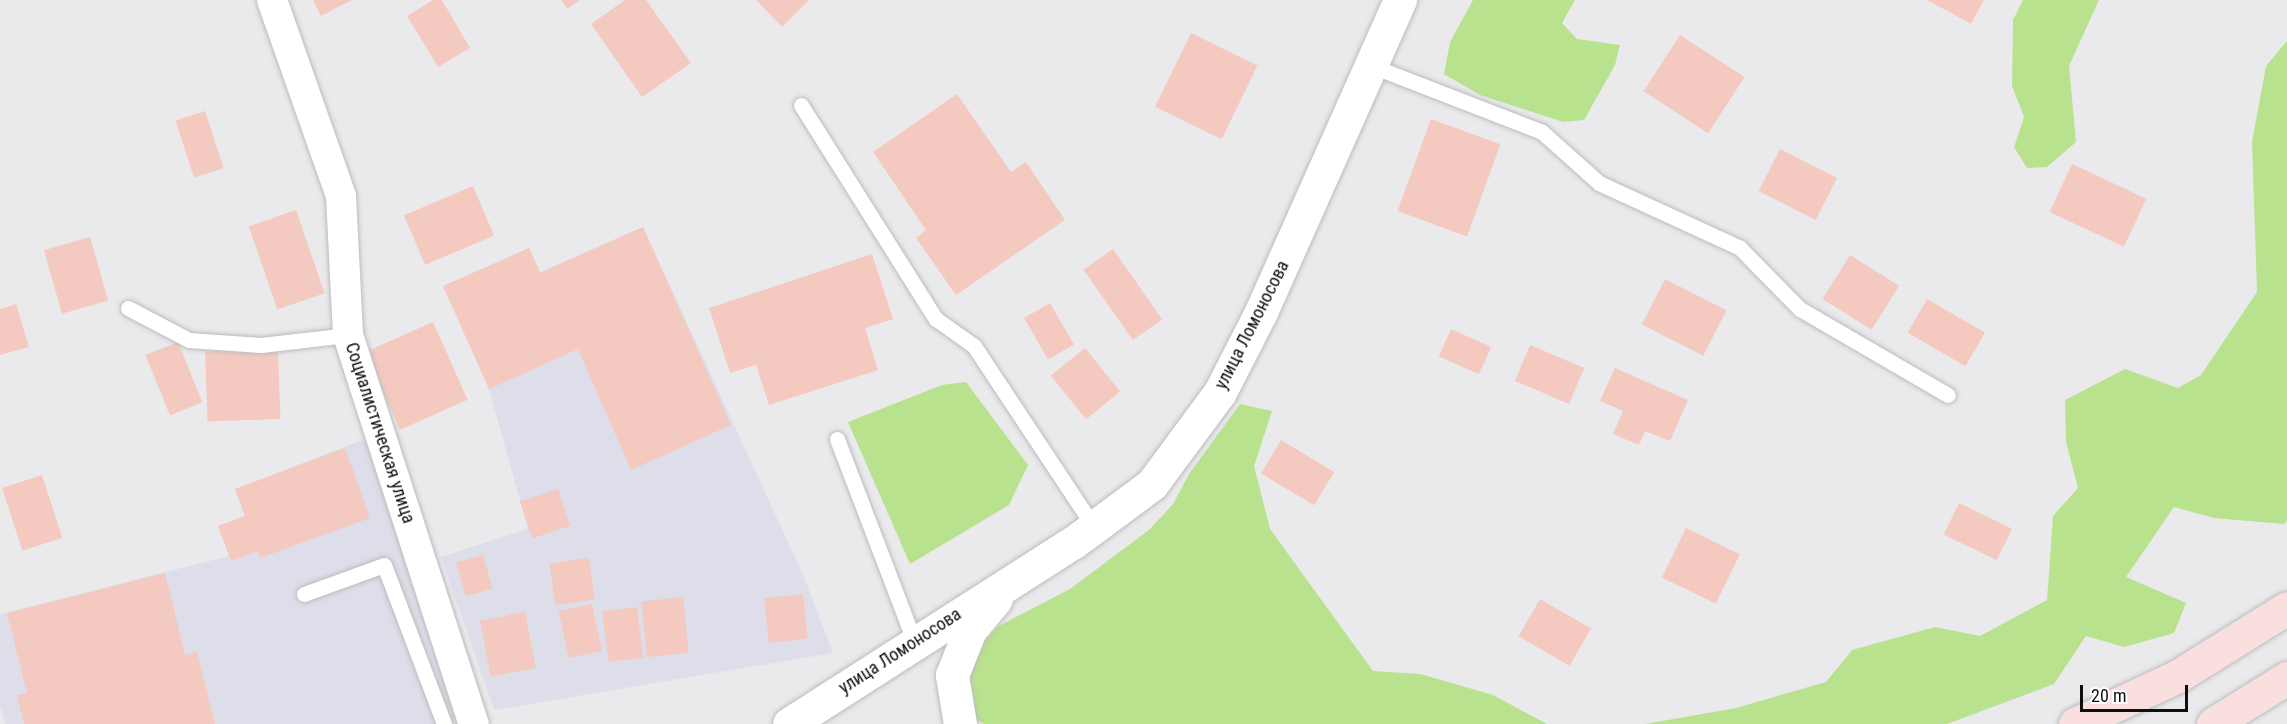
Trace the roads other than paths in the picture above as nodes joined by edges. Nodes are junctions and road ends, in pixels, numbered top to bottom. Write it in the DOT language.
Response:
graph roads {
  1 [pos="272,0"];
  2 [pos="1400,0"];
  3 [pos="1372,66"];
  4 [pos="801,105"];
  5 [pos="128,308"];
  6 [pos="348,335"];
  7 [pos="1948,395"];
  8 [pos="837,439"];
  9 [pos="1094,527"];
  10 [pos="1012,579"];
  11 [pos="304,594"];
  12 [pos="2287,608"];
  13 [pos="914,641"];
  14 [pos="2287,678"];
  15 [pos="444,724"];
  16 [pos="474,724"];
  17 [pos="789,724"];
  18 [pos="960,724"];
  19 [pos="2075,724"];
  20 [pos="2213,724"];
  1 -- 6 [label="street, Социалистическая улица"];
  2 -- 3 [label="street, улица Ломоносова"];
  3 -- 7 [label="lane"];
  3 -- 9 [label="street, улица Ломоносова"];
  4 -- 9 [label="lane"];
  5 -- 6 [label="lane"];
  6 -- 16 [label="street, Социалистическая улица"];
  8 -- 13 [label="lane"];
  9 -- 10 [label="street, улица Ломоносова"];
  10 -- 13 [label="street, улица Ломоносова"];
  10 -- 18 [label="street, улица Ломоносова"];
  11 -- 15 [label="lane"];
  12 -- 19 [label="main road"];
  13 -- 17 [label="street, улица Ломоносова"];
  14 -- 20 [label="main road"];
}
